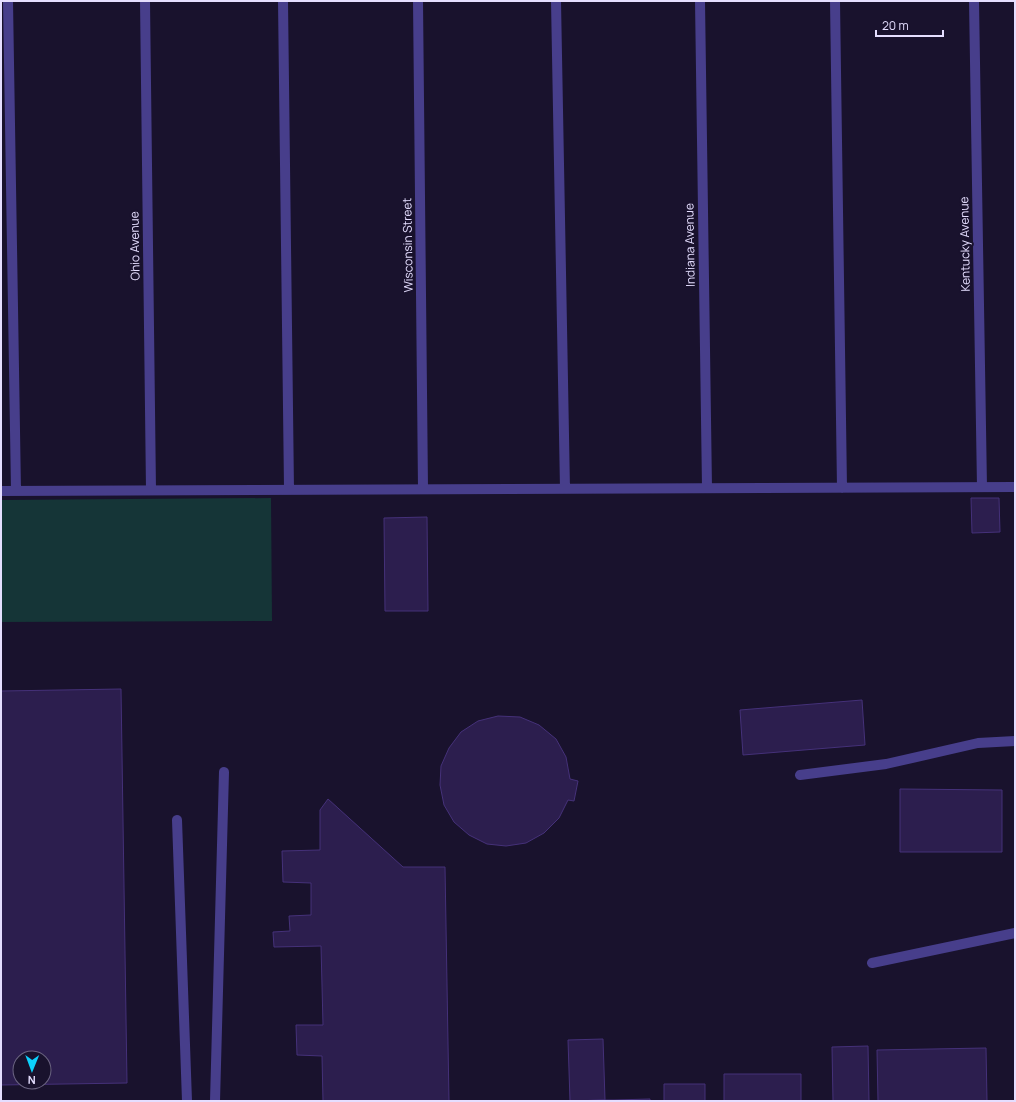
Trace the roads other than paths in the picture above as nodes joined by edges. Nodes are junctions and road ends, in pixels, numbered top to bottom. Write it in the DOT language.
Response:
graph roads {
  1 [pos="8,1"];
  2 [pos="145,1"];
  3 [pos="283,1"];
  4 [pos="418,1"];
  5 [pos="556,1"];
  6 [pos="700,1"];
  7 [pos="835,1"];
  8 [pos="974,1"];
  9 [pos="982,487"];
  10 [pos="1015,487"];
  11 [pos="707,488"];
  12 [pos="842,488"];
  13 [pos="289,489"];
  14 [pos="423,489"];
  15 [pos="565,489"];
  16 [pos="151,490"];
  17 [pos="1,491"];
  18 [pos="16,491"];
  19 [pos="1015,741"];
  20 [pos="224,772"];
  21 [pos="800,775"];
  22 [pos="177,820"];
  23 [pos="1015,933"];
  24 [pos="872,964"];
  25 [pos="187,1101"];
  26 [pos="215,1101"];
  1 -- 18 [label="street"];
  2 -- 16 [label="street, Ohio Avenue"];
  3 -- 13 [label="street"];
  4 -- 14 [label="street, Wisconsin Street"];
  5 -- 15 [label="street"];
  6 -- 11 [label="street, Indiana Avenue"];
  7 -- 12 [label="street"];
  8 -- 9 [label="street, Kentucky Avenue"];
  9 -- 10 [label="street"];
  9 -- 12 [label="street"];
  11 -- 12 [label="street"];
  11 -- 15 [label="street"];
  13 -- 14 [label="street"];
  13 -- 16 [label="street"];
  14 -- 15 [label="street"];
  16 -- 18 [label="street"];
  17 -- 18 [label="street"];
  19 -- 21 [label="street"];
  20 -- 26 [label="street"];
  22 -- 25 [label="street"];
  23 -- 24 [label="street"];
}
